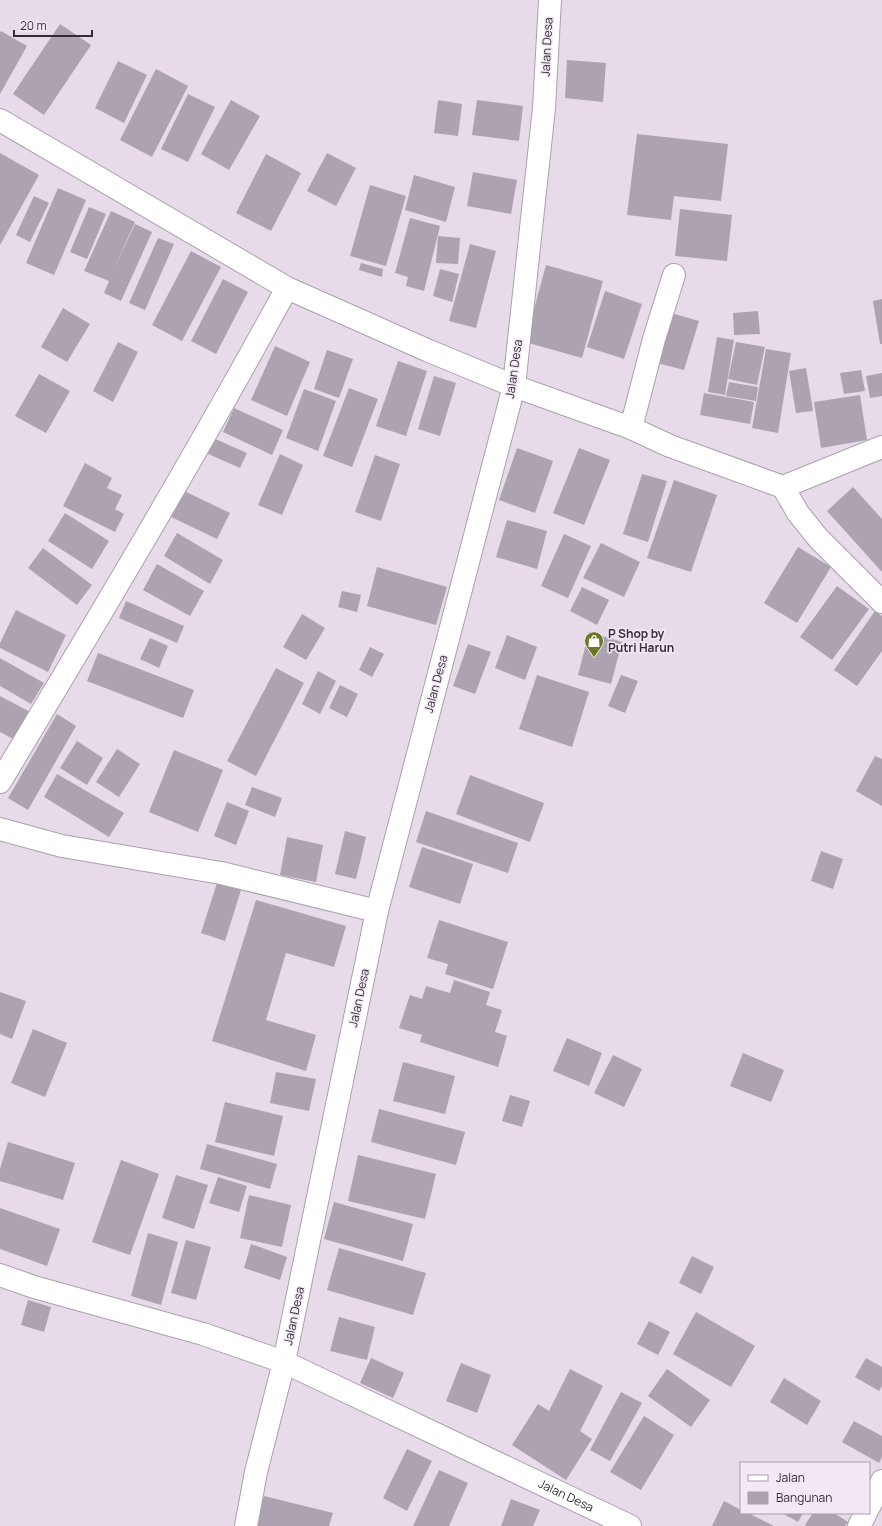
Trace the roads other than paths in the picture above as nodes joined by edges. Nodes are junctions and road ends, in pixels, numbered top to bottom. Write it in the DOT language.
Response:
graph roads {
  1 [pos="550,0"];
  2 [pos="0,120"];
  3 [pos="674,275"];
  4 [pos="287,288"];
  5 [pos="514,386"];
  6 [pos="630,428"];
  7 [pos="882,447"];
  8 [pos="783,486"];
  9 [pos="882,602"];
  10 [pos="0,782"];
  11 [pos="0,829"];
  12 [pos="377,911"];
  13 [pos="0,1275"];
  14 [pos="284,1362"];
  15 [pos="882,1481"];
  16 [pos="870,1505"];
  17 [pos="865,1514"];
  18 [pos="246,1526"];
  19 [pos="630,1526"];
  20 [pos="859,1526"];
  1 -- 5 [label="street, Jalan Desa"];
  2 -- 4 [label="street"];
  3 -- 6 [label="street"];
  4 -- 5 [label="street"];
  4 -- 10 [label="street"];
  5 -- 6 [label="street"];
  5 -- 12 [label="street, Jalan Desa"];
  6 -- 8 [label="street"];
  7 -- 8 [label="street"];
  8 -- 9 [label="street"];
  11 -- 12 [label="street"];
  12 -- 14 [label="street, Jalan Desa"];
  13 -- 14 [label="street"];
  14 -- 18 [label="street, Jalan Desa"];
  14 -- 19 [label="street, Jalan Desa"];
  15 -- 16 [label="street"];
  17 -- 20 [label="street"];
}
